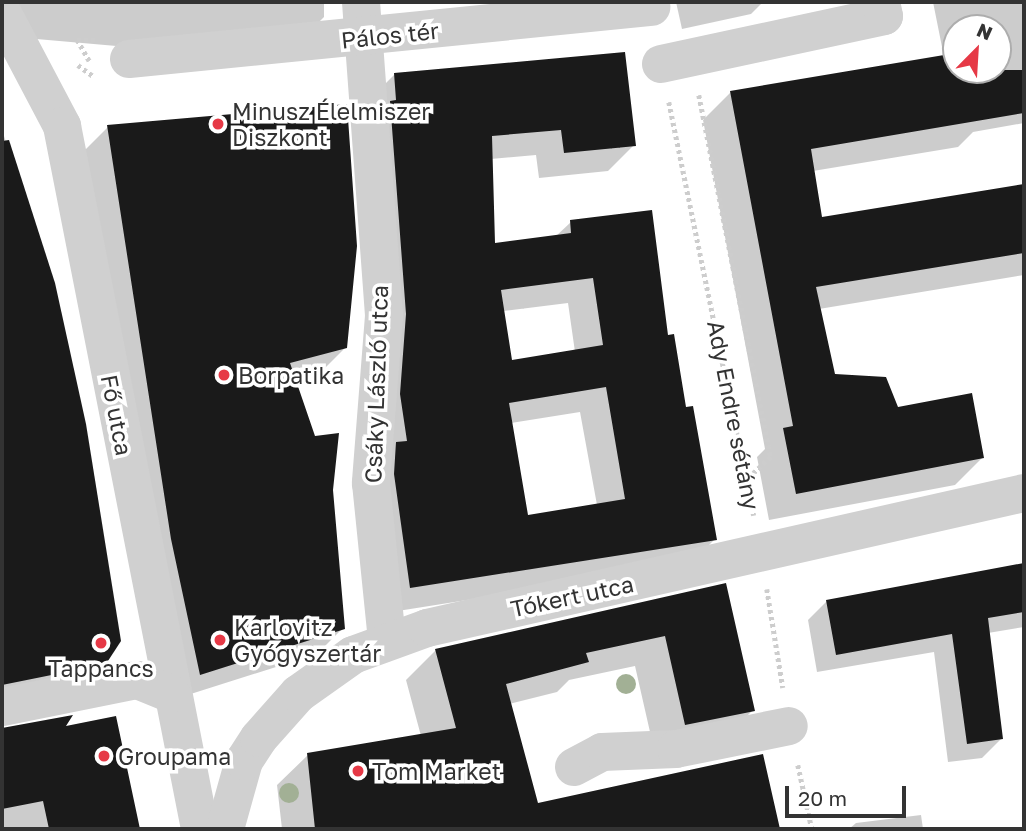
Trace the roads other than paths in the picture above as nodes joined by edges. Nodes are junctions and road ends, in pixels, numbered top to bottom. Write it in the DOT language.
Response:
graph roads {
  1 [pos="881,2"];
  2 [pos="651,7"];
  3 [pos="2,12"];
  4 [pos="362,20"];
  5 [pos="129,59"];
  6 [pos="677,62"];
  7 [pos="1020,493"];
  8 [pos="387,640"];
  9 [pos="171,694"];
  10 [pos="2,707"];
  11 [pos="789,726"];
  12 [pos="574,767"];
  13 [pos="200,829"];
  14 [pos="225,829"];
  1 -- 6 [label="street"];
  2 -- 4 [label="street, Pálos tér"];
  3 -- 9 [label="street, Fő utca"];
  4 -- 5 [label="street, Pálos tér"];
  4 -- 8 [label="street, Csáky László utca"];
  7 -- 8 [label="street, Tókert utca"];
  8 -- 14 [label="street, Tókert utca"];
  9 -- 10 [label="street"];
  9 -- 13 [label="street, Fő utca"];
  11 -- 12 [label="street"];
}
